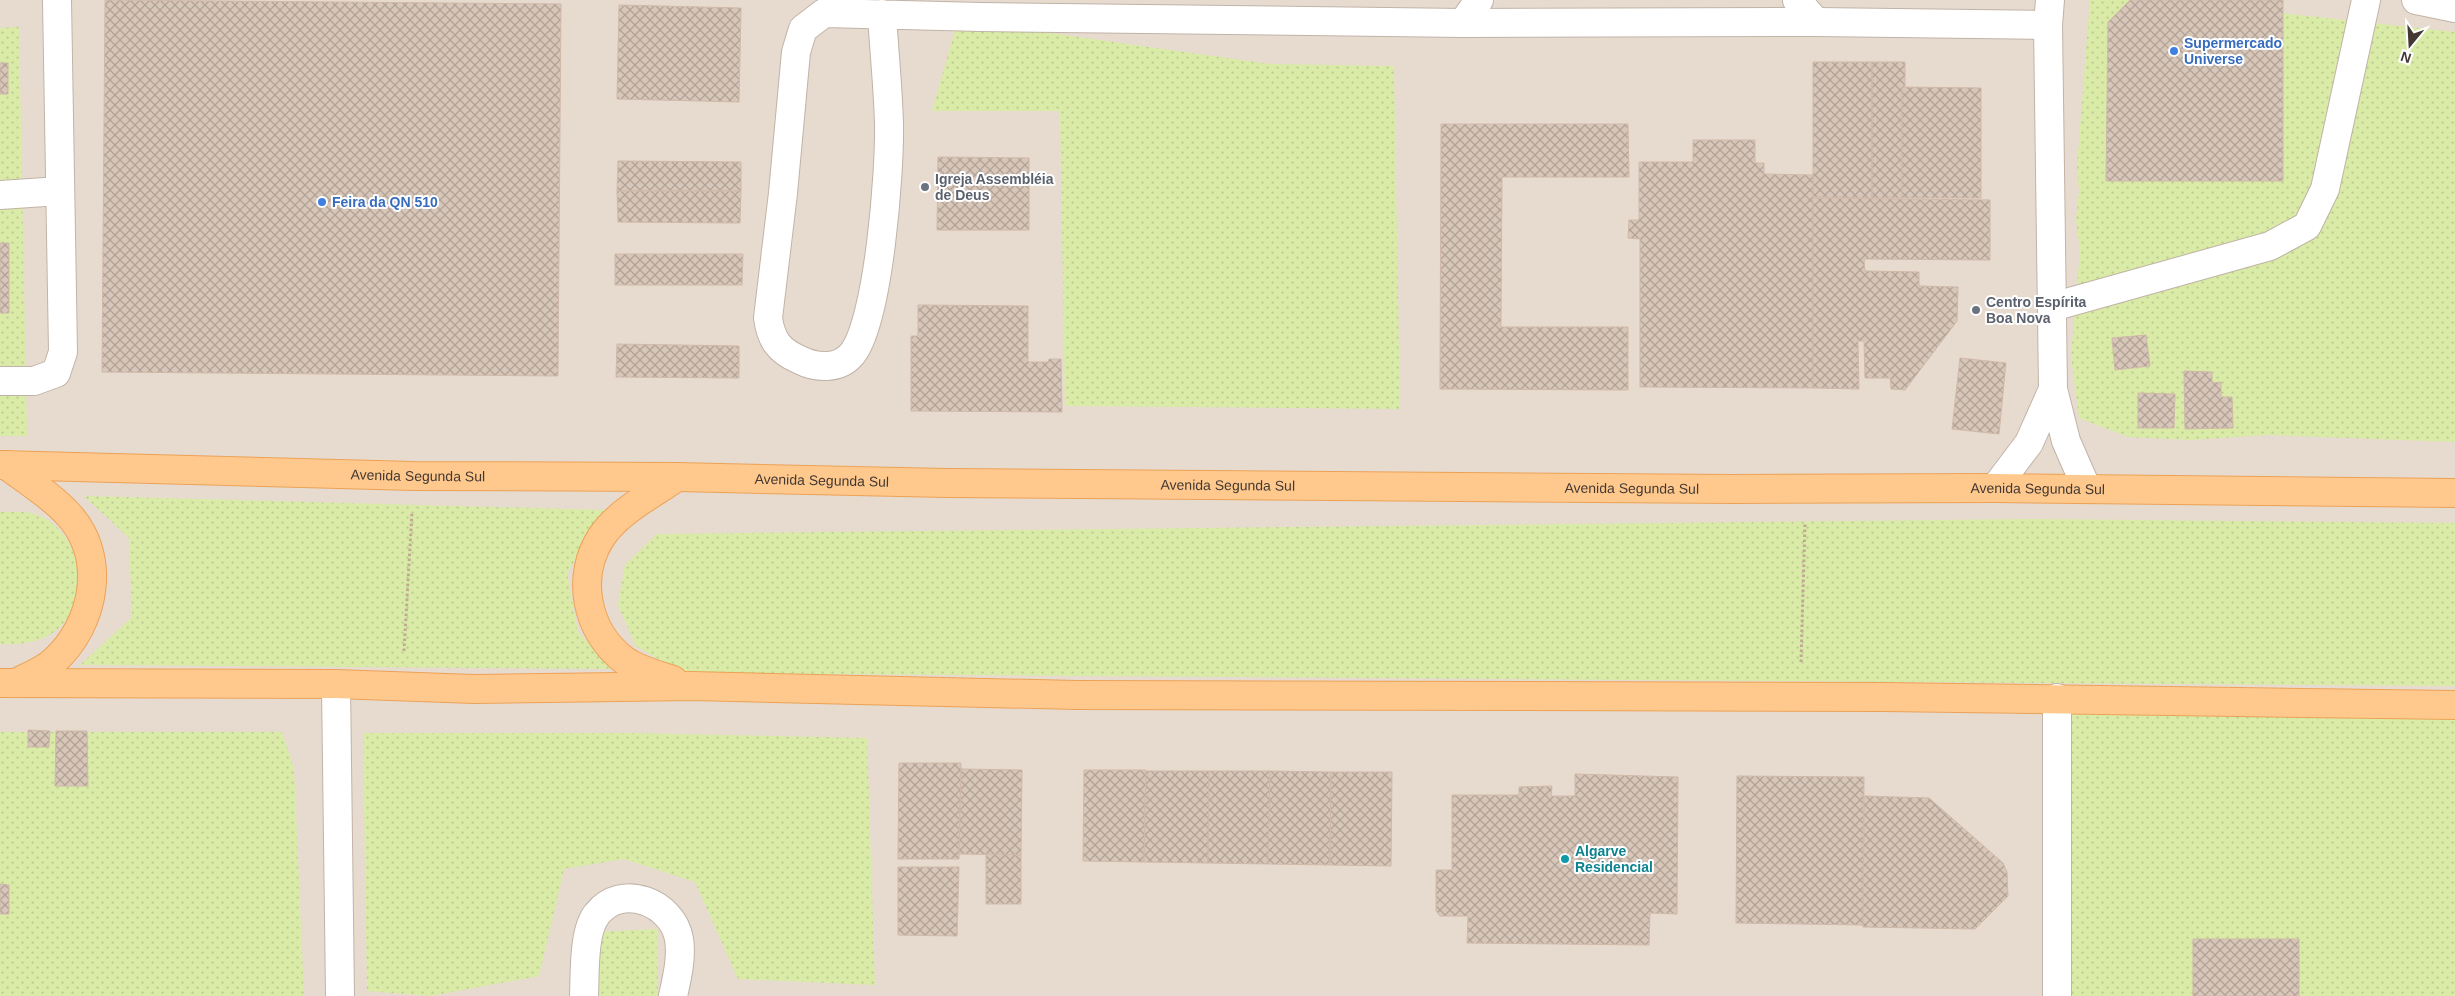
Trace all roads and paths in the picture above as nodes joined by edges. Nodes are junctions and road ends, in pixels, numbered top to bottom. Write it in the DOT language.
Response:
graph roads {
  1 [pos="57,0"];
  2 [pos="1479,0"];
  3 [pos="1797,0"];
  4 [pos="2366,0"];
  5 [pos="2416,0"];
  6 [pos="816,6"];
  7 [pos="2455,8"];
  8 [pos="2049,12"];
  9 [pos="882,14"];
  10 [pos="1816,22"];
  11 [pos="1463,24"];
  12 [pos="60,191"];
  13 [pos="0,195"];
  14 [pos="2052,307"];
  15 [pos="0,380"];
  16 [pos="2053,390"];
  17 [pos="3,465"];
  18 [pos="414,476"];
  19 [pos="677,477"];
  20 [pos="1995,488"];
  21 [pos="1806,489"];
  22 [pos="2087,489"];
  23 [pos="2455,493"];
  24 [pos="8,683"];
  25 [pos="336,684"];
  26 [pos="402,686"];
  27 [pos="692,686"];
  28 [pos="1800,697"];
  29 [pos="2057,698"];
  30 [pos="2455,705"];
  31 [pos="340,996"];
  32 [pos="584,996"];
  33 [pos="673,996"];
  34 [pos="2057,996"];
  1 -- 12 [label="street"];
  2 -- 11 [label="street"];
  3 -- 10 [label="street"];
  4 -- 14 [label="street"];
  5 -- 7 [label="street"];
  6 -- 9 [label="street"];
  6 -- 9 [label="street"];
  8 -- 10 [label="street"];
  8 -- 14 [label="street"];
  9 -- 11 [label="street"];
  10 -- 11 [label="street"];
  12 -- 13 [label="street"];
  12 -- 15 [label="street"];
  14 -- 16 [label="street"];
  16 -- 20 [label="street"];
  16 -- 22 [label="street"];
  17 -- 18 [label="main road, Avenida Segunda Sul"];
  17 -- 24 [label="main road"];
  18 -- 19 [label="main road, Avenida Segunda Sul"];
  18 -- 26 [label="path"];
  19 -- 21 [label="main road, Avenida Segunda Sul"];
  19 -- 27 [label="main road"];
  20 -- 21 [label="main road, Avenida Segunda Sul"];
  20 -- 22 [label="main road, Avenida Segunda Sul"];
  21 -- 28 [label="path"];
  22 -- 23 [label="main road, Avenida Segunda Sul"];
  24 -- 25 [label="main road"];
  25 -- 26 [label="main road"];
  25 -- 31 [label="street"];
  26 -- 27 [label="main road"];
  27 -- 28 [label="main road"];
  28 -- 29 [label="main road"];
  29 -- 30 [label="main road"];
  29 -- 34 [label="street"];
  32 -- 33 [label="street"];
}
